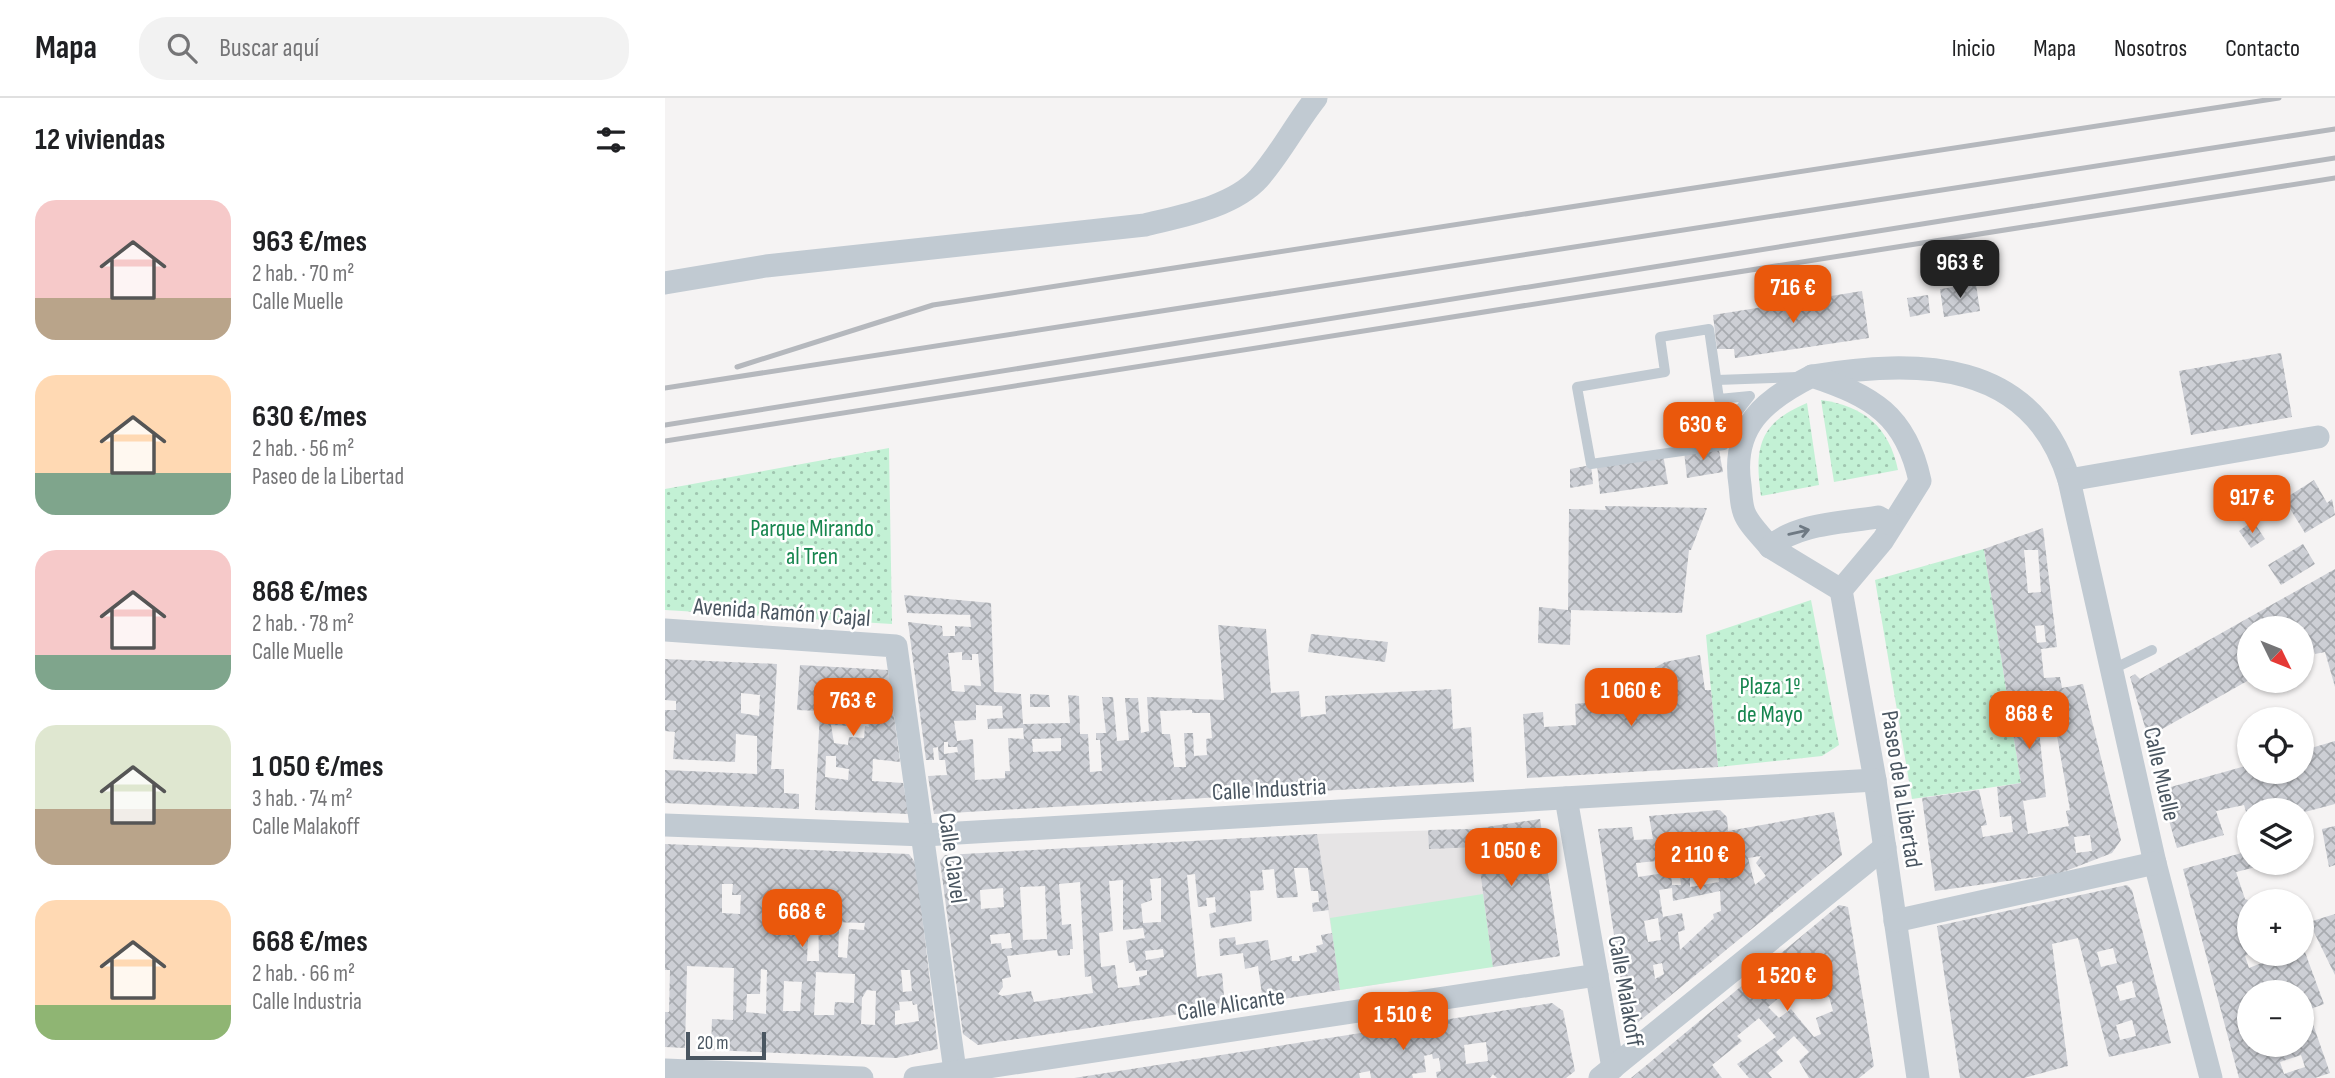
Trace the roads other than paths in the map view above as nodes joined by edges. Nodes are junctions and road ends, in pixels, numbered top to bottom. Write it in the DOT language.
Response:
graph roads {
  1 [pos="1316,98"];
  2 [pos="665,283"];
  3 [pos="1812,376"];
  4 [pos="1717,380"];
  5 [pos="2318,437"];
  6 [pos="2069,480"];
  7 [pos="1891,524"];
  8 [pos="1770,547"];
  9 [pos="1841,590"];
  10 [pos="665,630"];
  11 [pos="896,646"];
  12 [pos="2153,650"];
  13 [pos="2111,670"];
  14 [pos="1875,780"];
  15 [pos="1566,798"];
  16 [pos="665,825"];
  17 [pos="924,835"];
  18 [pos="1885,847"];
  19 [pos="2155,863"];
  20 [pos="1895,921"];
  21 [pos="1597,975"];
  22 [pos="665,1070"];
  23 [pos="1917,1070"];
  24 [pos="1607,1073"];
  25 [pos="955,1076"];
  26 [pos="862,1078"];
  27 [pos="915,1078"];
  28 [pos="1897,1078"];
  29 [pos="2211,1078"];
  1 -- 2 [label="street"];
  3 -- 4 [label="lane"];
  3 -- 6 [label="street, Calle Muelle"];
  3 -- 7 [label="street"];
  3 -- 8 [label="street"];
  4 -- 4 [label="lane"];
  5 -- 6 [label="street"];
  6 -- 13 [label="street, Calle Muelle"];
  8 -- 7 [label="street, one-way"];
  7 -- 9 [label="street"];
  8 -- 9 [label="street"];
  9 -- 14 [label="street, Paseo de la Libertad"];
  10 -- 11 [label="street, Avenida Ramón y Cajal"];
  11 -- 17 [label="street, Calle Clavel"];
  12 -- 13 [label="lane"];
  13 -- 19 [label="street, Calle Muelle"];
  14 -- 15 [label="street, Calle Industria"];
  14 -- 18 [label="street, Paseo de la Libertad"];
  15 -- 17 [label="street, Calle Industria"];
  15 -- 21 [label="street, Calle Malakoff"];
  16 -- 17 [label="street, Calle Industria"];
  17 -- 25 [label="street, Calle Clavel"];
  18 -- 20 [label="street, Paseo de la Libertad"];
  18 -- 24 [label="street"];
  19 -- 20 [label="street"];
  19 -- 29 [label="street, Calle Muelle"];
  20 -- 23 [label="street, Paseo de la Libertad"];
  21 -- 24 [label="street, Calle Malakoff"];
  21 -- 25 [label="street, Calle Alicante"];
  22 -- 26 [label="street"];
  23 -- 28 [label="street"];
  25 -- 27 [label="street, Calle Alicante"];
}
